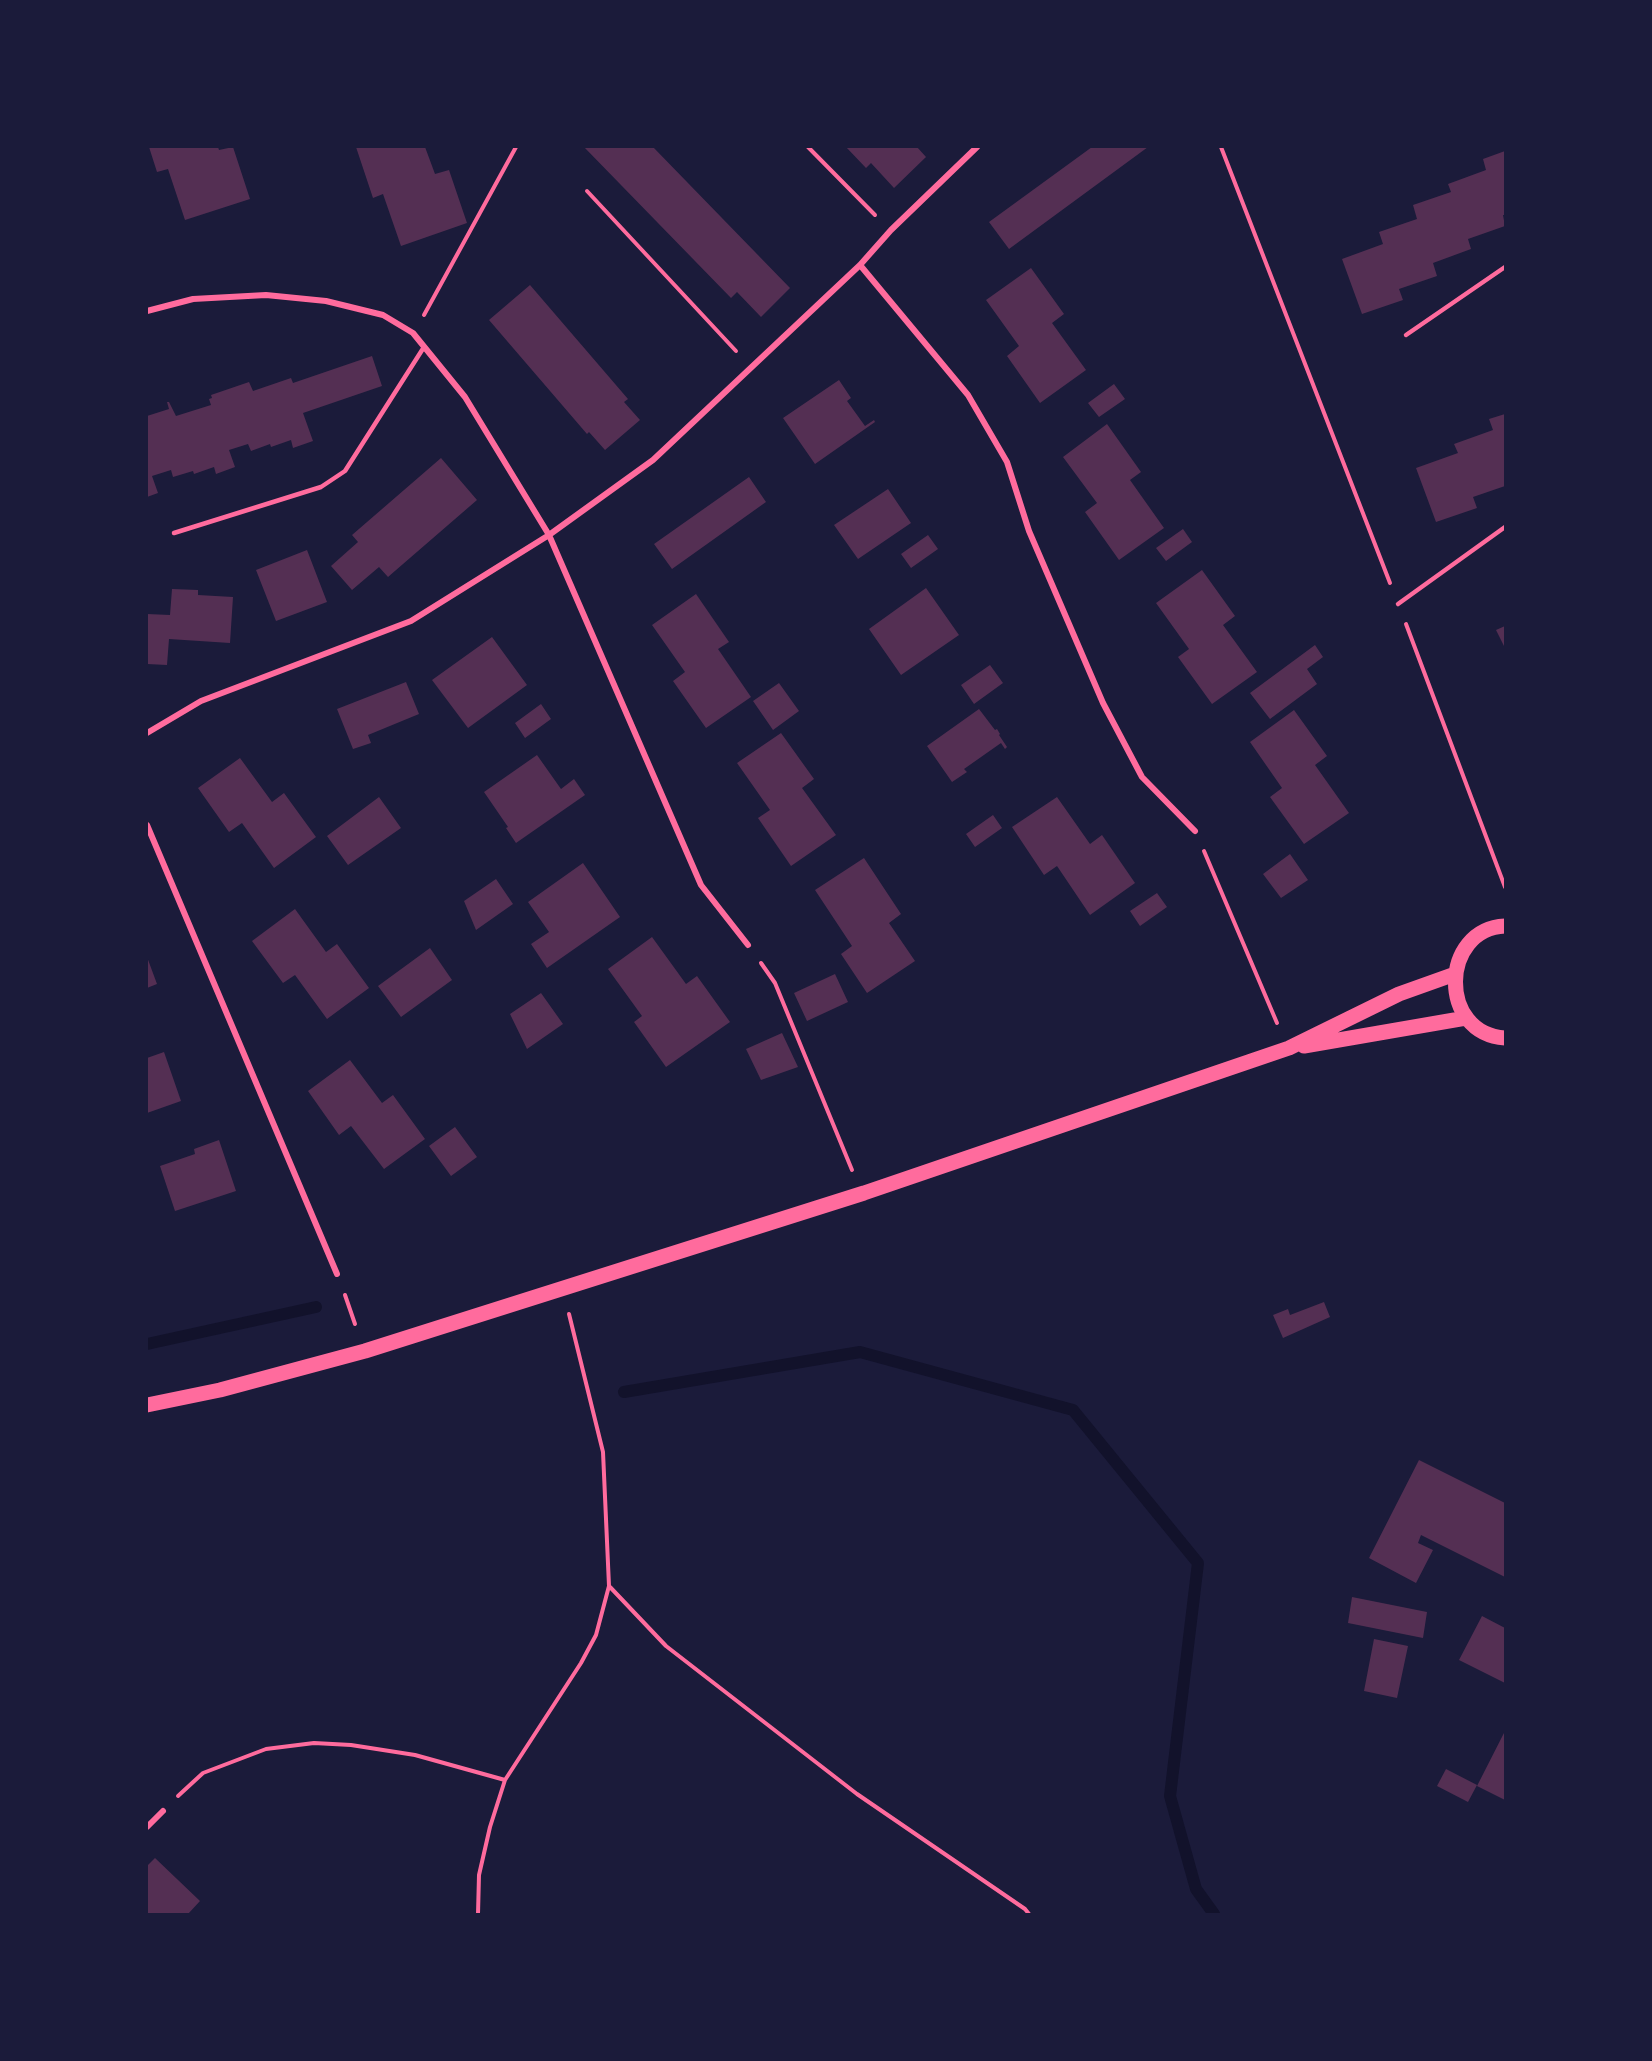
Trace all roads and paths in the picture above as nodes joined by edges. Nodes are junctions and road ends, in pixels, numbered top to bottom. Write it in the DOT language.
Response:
graph roads {
  1 [pos="516,147"];
  2 [pos="808,147"];
  3 [pos="977,147"];
  4 [pos="1221,147"];
  5 [pos="587,191"];
  6 [pos="891,230"];
  7 [pos="861,264"];
  8 [pos="1505,267"];
  9 [pos="147,311"];
  10 [pos="413,333"];
  11 [pos="1406,335"];
  12 [pos="424,347"];
  13 [pos="751,367"];
  14 [pos="1505,527"];
  15 [pos="174,532"];
  16 [pos="549,535"];
  17 [pos="1398,604"];
  18 [pos="147,733"];
  19 [pos="147,825"];
  20 [pos="1195,831"];
  21 [pos="1505,887"];
  22 [pos="1505,926"];
  23 [pos="748,945"];
  24 [pos="1455,974"];
  25 [pos="1466,1018"];
  26 [pos="1505,1038"];
  27 [pos="1289,1048"];
  28 [pos="864,1193"];
  29 [pos="338,1274"];
  30 [pos="563,1290"];
  31 [pos="365,1351"];
  32 [pos="147,1405"];
  33 [pos="609,1586"];
  34 [pos="505,1779"];
  35 [pos="163,1811"];
  36 [pos="147,1827"];
  37 [pos="478,1914"];
  38 [pos="1029,1914"];
  1 -- 10 [label="path"];
  2 -- 6 [label="path"];
  3 -- 6 [label="street"];
  4 -- 17 [label="path"];
  5 -- 13 [label="path"];
  6 -- 7 [label="street"];
  7 -- 13 [label="street"];
  7 -- 20 [label="street"];
  8 -- 11 [label="lane"];
  9 -- 10 [label="street"];
  10 -- 12 [label="street"];
  12 -- 15 [label="lane"];
  12 -- 16 [label="street"];
  13 -- 16 [label="street"];
  14 -- 17 [label="lane"];
  16 -- 18 [label="street"];
  16 -- 23 [label="street"];
  17 -- 21 [label="path"];
  19 -- 29 [label="street"];
  20 -- 27 [label="path"];
  22 -- 24 [label="main road"];
  23 -- 28 [label="path"];
  24 -- 25 [label="main road"];
  24 -- 27 [label="main road"];
  25 -- 26 [label="main road"];
  25 -- 27 [label="main road"];
  27 -- 28 [label="main road"];
  28 -- 30 [label="main road"];
  29 -- 31 [label="path"];
  30 -- 31 [label="main road"];
  30 -- 33 [label="path"];
  31 -- 32 [label="main road"];
  33 -- 34 [label="path"];
  33 -- 38 [label="path"];
  34 -- 35 [label="path"];
  34 -- 37 [label="path"];
  35 -- 36 [label="street"];
}
